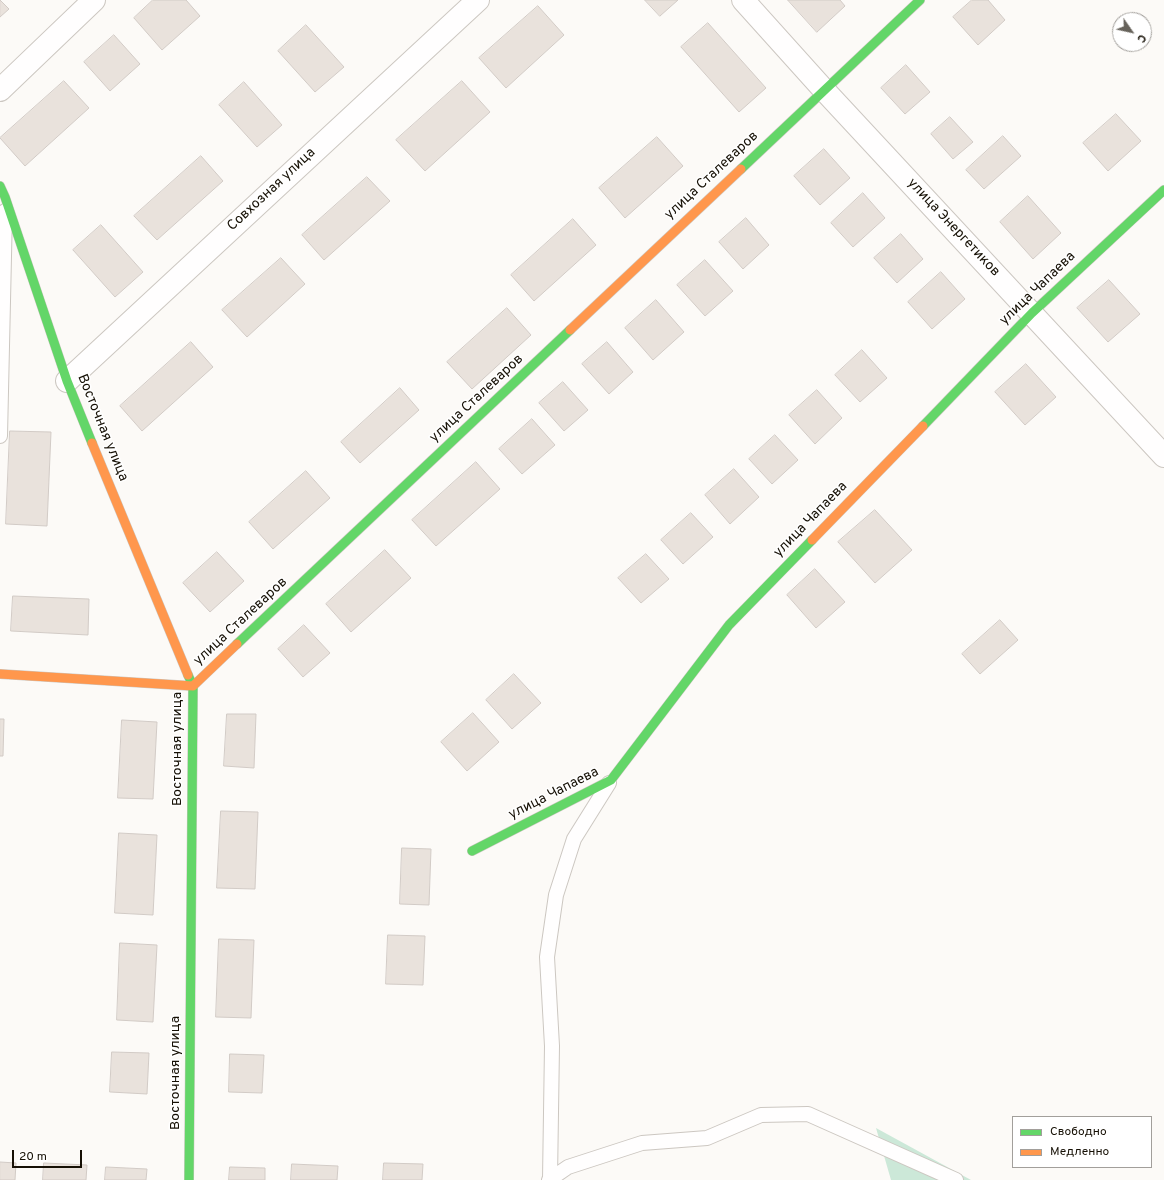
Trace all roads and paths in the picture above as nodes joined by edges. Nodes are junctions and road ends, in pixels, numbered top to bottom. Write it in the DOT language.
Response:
graph roads {
  1 [pos="94,0"];
  2 [pos="478,0"];
  3 [pos="742,0"];
  4 [pos="920,0"];
  5 [pos="0,90"];
  6 [pos="824,90"];
  7 [pos="1164,190"];
  8 [pos="2,192"];
  9 [pos="1032,313"];
  10 [pos="67,381"];
  11 [pos="0,436"];
  12 [pos="1164,456"];
  13 [pos="0,674"];
  14 [pos="193,686"];
  15 [pos="611,780"];
  16 [pos="472,851"];
  17 [pos="190,1180"];
  18 [pos="550,1180"];
  19 [pos="956,1180"];
  1 -- 5 [label="street"];
  2 -- 10 [label="street, Совхозная улица"];
  3 -- 6 [label="street, улица Энергетиков"];
  4 -- 6 [label="street, улица Сталеваров"];
  6 -- 9 [label="street, улица Энергетиков"];
  6 -- 14 [label="street, улица Сталеваров"];
  7 -- 9 [label="street, улица Чапаева"];
  8 -- 10 [label="street, Восточная улица"];
  8 -- 11 [label="lane"];
  9 -- 12 [label="street, улица Энергетиков"];
  9 -- 15 [label="street, улица Чапаева"];
  10 -- 14 [label="street, Восточная улица"];
  13 -- 14 [label="street, улица Сталеваров"];
  14 -- 17 [label="street, Восточная улица"];
  15 -- 16 [label="street, улица Чапаева"];
  15 -- 18 [label="lane"];
  18 -- 19 [label="lane"];
}
